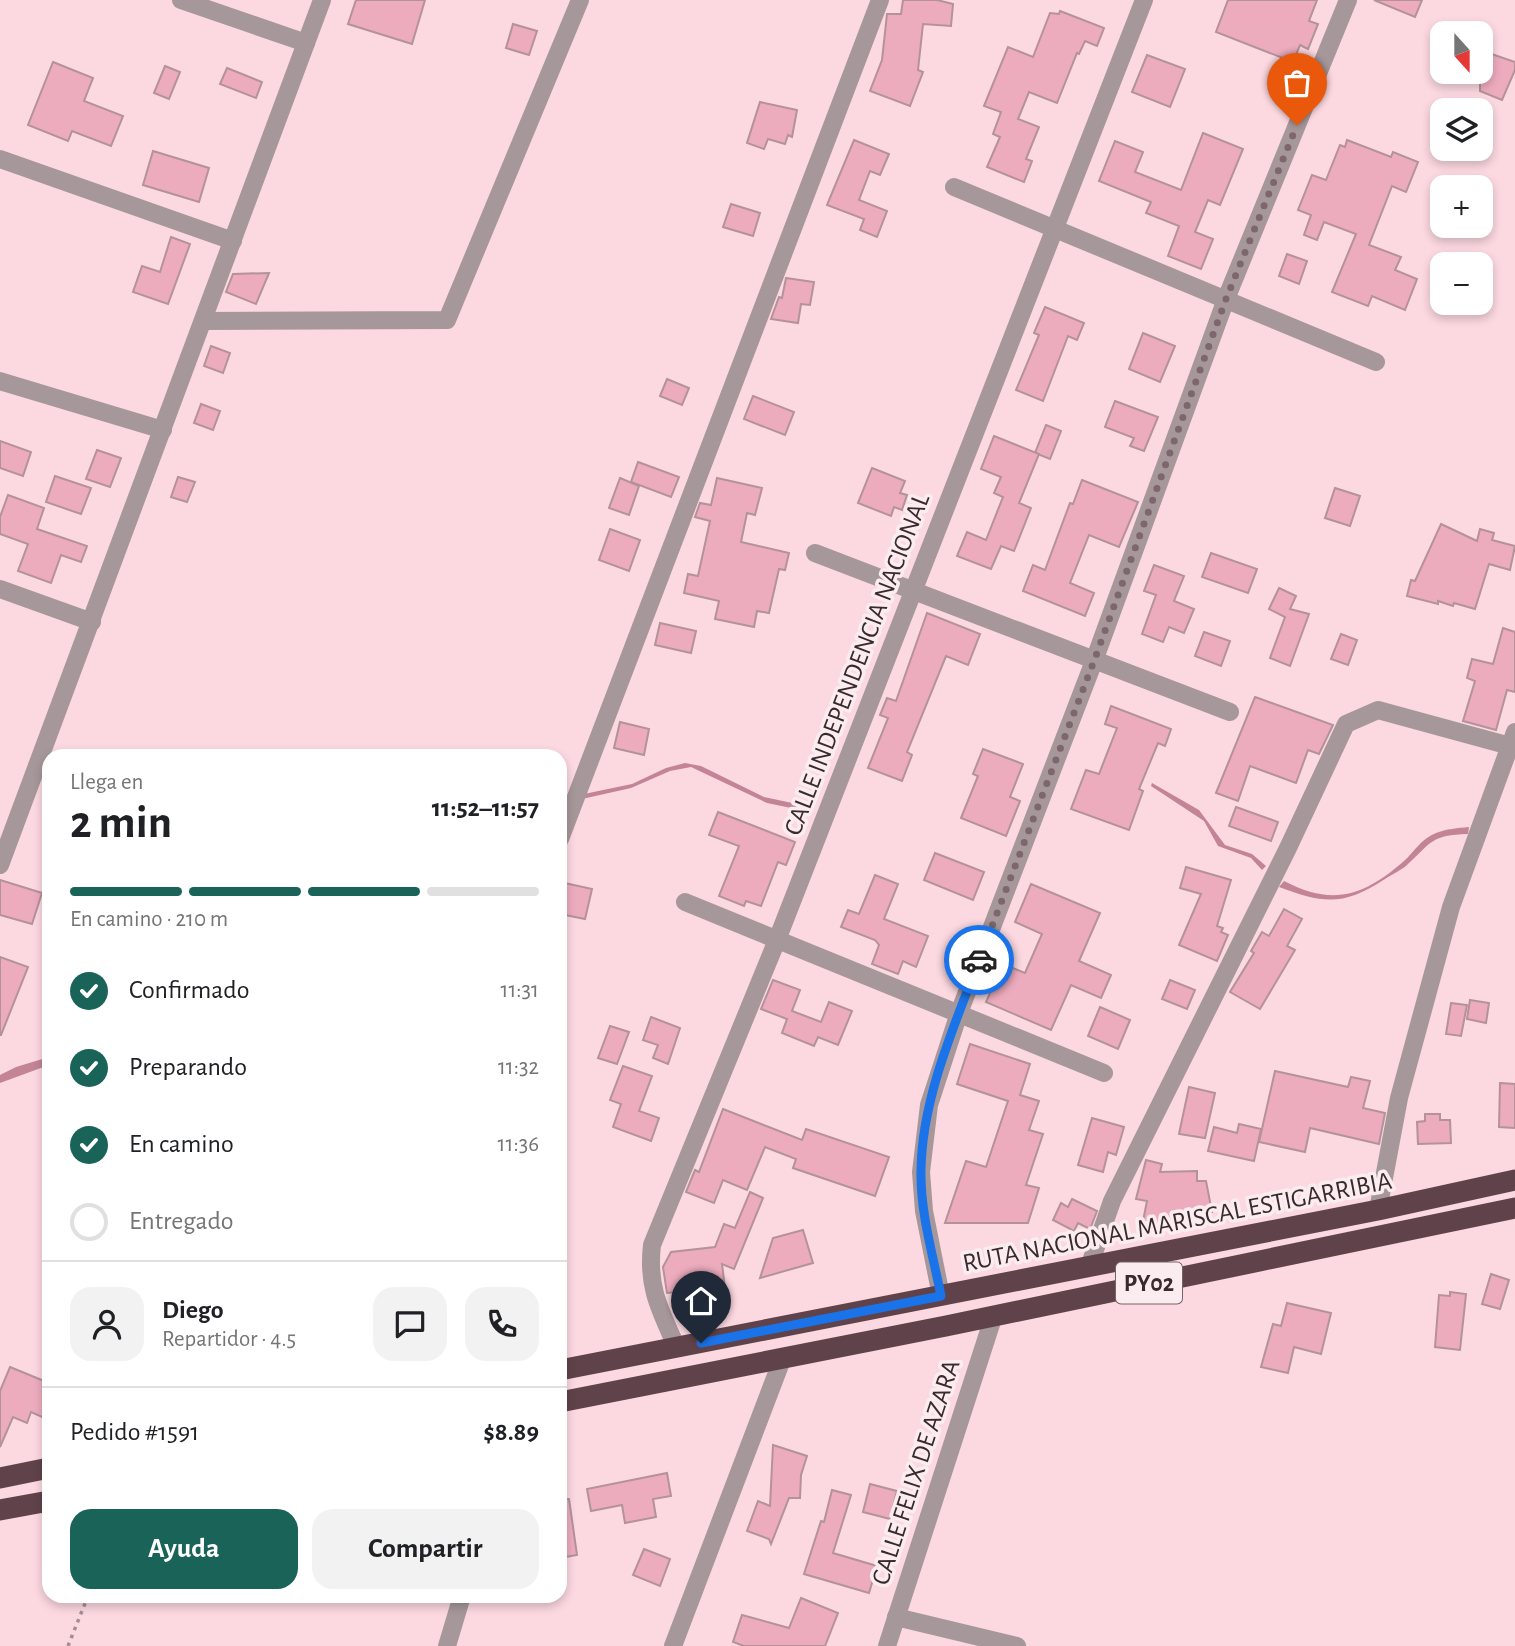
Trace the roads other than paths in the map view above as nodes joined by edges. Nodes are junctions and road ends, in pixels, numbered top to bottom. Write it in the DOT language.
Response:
graph roads {
  1 [pos="181,0"];
  2 [pos="322,0"];
  3 [pos="580,0"];
  4 [pos="880,0"];
  5 [pos="1144,0"];
  6 [pos="1348,0"];
  7 [pos="306,43"];
  8 [pos="0,159"];
  9 [pos="954,187"];
  10 [pos="1052,227"];
  11 [pos="233,241"];
  12 [pos="1226,299"];
  13 [pos="203,321"];
  14 [pos="1376,362"];
  15 [pos="0,381"];
  16 [pos="163,430"];
  17 [pos="814,553"];
  18 [pos="0,589"];
  19 [pos="913,590"];
  20 [pos="92,622"];
  21 [pos="1094,661"];
  22 [pos="1230,712"];
  23 [pos="1512,739"];
  24 [pos="44,749"];
  25 [pos="42,754"];
  26 [pos="567,821"];
  27 [pos="0,865"];
  28 [pos="685,902"];
  29 [pos="777,940"];
  30 [pos="959,1013"];
  31 [pos="1104,1073"];
  32 [pos="1515,1180"];
  33 [pos="1515,1208"];
  34 [pos="1378,1210"];
  35 [pos="1089,1267"];
  36 [pos="941,1296"];
  37 [pos="994,1315"];
  38 [pos="677,1348"];
  39 [pos="783,1357"];
  40 [pos="567,1369"];
  41 [pos="567,1401"];
  42 [pos="42,1469"];
  43 [pos="0,1478"];
  44 [pos="42,1502"];
  45 [pos="0,1510"];
  46 [pos="460,1603"];
  47 [pos="896,1617"];
  48 [pos="447,1646"];
  49 [pos="673,1646"];
  50 [pos="887,1646"];
  51 [pos="1017,1646"];
  1 -- 7 [label="street"];
  2 -- 7 [label="street"];
  3 -- 13 [label="street"];
  4 -- 26 [label="street"];
  5 -- 10 [label="street, CALLE INDEPENDENCIA NACIONAL"];
  6 -- 12 [label="street"];
  7 -- 11 [label="street"];
  8 -- 11 [label="street"];
  9 -- 10 [label="street"];
  10 -- 12 [label="street"];
  10 -- 19 [label="street, CALLE INDEPENDENCIA NACIONAL"];
  11 -- 13 [label="street"];
  12 -- 14 [label="street"];
  12 -- 21 [label="street"];
  13 -- 16 [label="street"];
  15 -- 16 [label="street"];
  16 -- 20 [label="street"];
  17 -- 19 [label="street"];
  18 -- 20 [label="street"];
  19 -- 21 [label="street"];
  19 -- 29 [label="street, CALLE INDEPENDENCIA NACIONAL"];
  20 -- 24 [label="street"];
  21 -- 22 [label="street"];
  21 -- 30 [label="street"];
  23 -- 34 [label="street"];
  23 -- 35 [label="street"];
  25 -- 27 [label="street"];
  28 -- 29 [label="street"];
  29 -- 30 [label="street"];
  29 -- 38 [label="street, CALLE INDEPENDENCIA NACIONAL"];
  30 -- 31 [label="street"];
  30 -- 36 [label="street"];
  32 -- 34 [label="highway, RUTA NACIONAL MARISCAL ESTIGARRIBIA / PY02"];
  33 -- 37 [label="highway, RUTA NACIONAL MARISCAL ESTIGARRIBIA / PY02"];
  34 -- 35 [label="highway, RUTA NACIONAL MARISCAL ESTIGARRIBIA / PY02"];
  35 -- 36 [label="highway, RUTA NACIONAL MARISCAL ESTIGARRIBIA / PY02"];
  36 -- 38 [label="highway, RUTA NACIONAL MARISCAL ESTIGARRIBIA / PY02"];
  37 -- 39 [label="highway, RUTA NACIONAL MARISCAL ESTIGARRIBIA / PY02"];
  37 -- 47 [label="street, CALLE FELIX DE AZARA"];
  38 -- 40 [label="highway, RUTA NACIONAL MARISCAL ESTIGARRIBIA / PY02"];
  39 -- 41 [label="highway, RUTA NACIONAL MARISCAL ESTIGARRIBIA / PY02"];
  39 -- 49 [label="street"];
  42 -- 43 [label="highway"];
  44 -- 45 [label="highway"];
  46 -- 48 [label="street"];
  47 -- 50 [label="street, CALLE FELIX DE AZARA"];
  47 -- 51 [label="street"];
}
